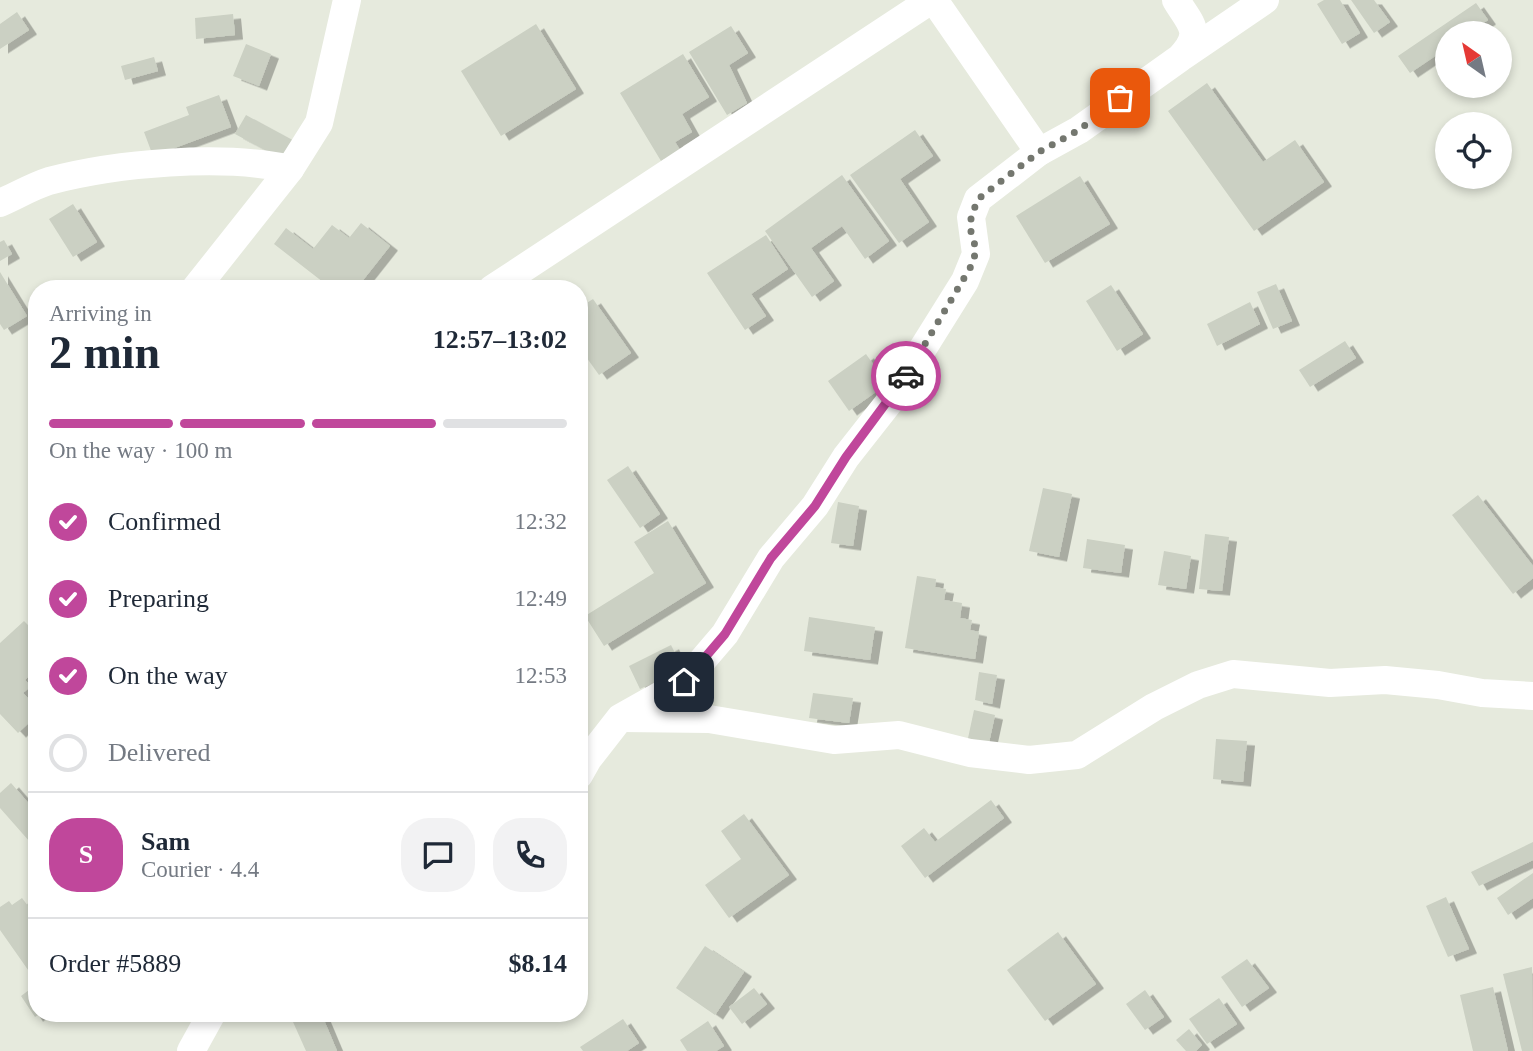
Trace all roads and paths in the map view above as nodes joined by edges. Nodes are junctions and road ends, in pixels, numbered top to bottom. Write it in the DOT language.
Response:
graph roads {
  1 [pos="347,0"];
  2 [pos="932,0"];
  3 [pos="1176,0"];
  4 [pos="1265,0"];
  5 [pos="1180,58"];
  6 [pos="1039,152"];
  7 [pos="290,169"];
  8 [pos="0,203"];
  9 [pos="202,280"];
  10 [pos="506,280"];
  11 [pos="1533,696"];
  12 [pos="620,718"];
  13 [pos="588,758"];
  14 [pos="207,1022"];
  15 [pos="191,1051"];
  1 -- 7 [label="street"];
  2 -- 6 [label="street"];
  2 -- 10 [label="street"];
  3 -- 5 [label="street"];
  4 -- 5 [label="street"];
  5 -- 6 [label="street"];
  6 -- 12 [label="street"];
  7 -- 8 [label="street"];
  7 -- 9 [label="street"];
  11 -- 12 [label="street"];
  12 -- 13 [label="street"];
  14 -- 15 [label="street"];
}
